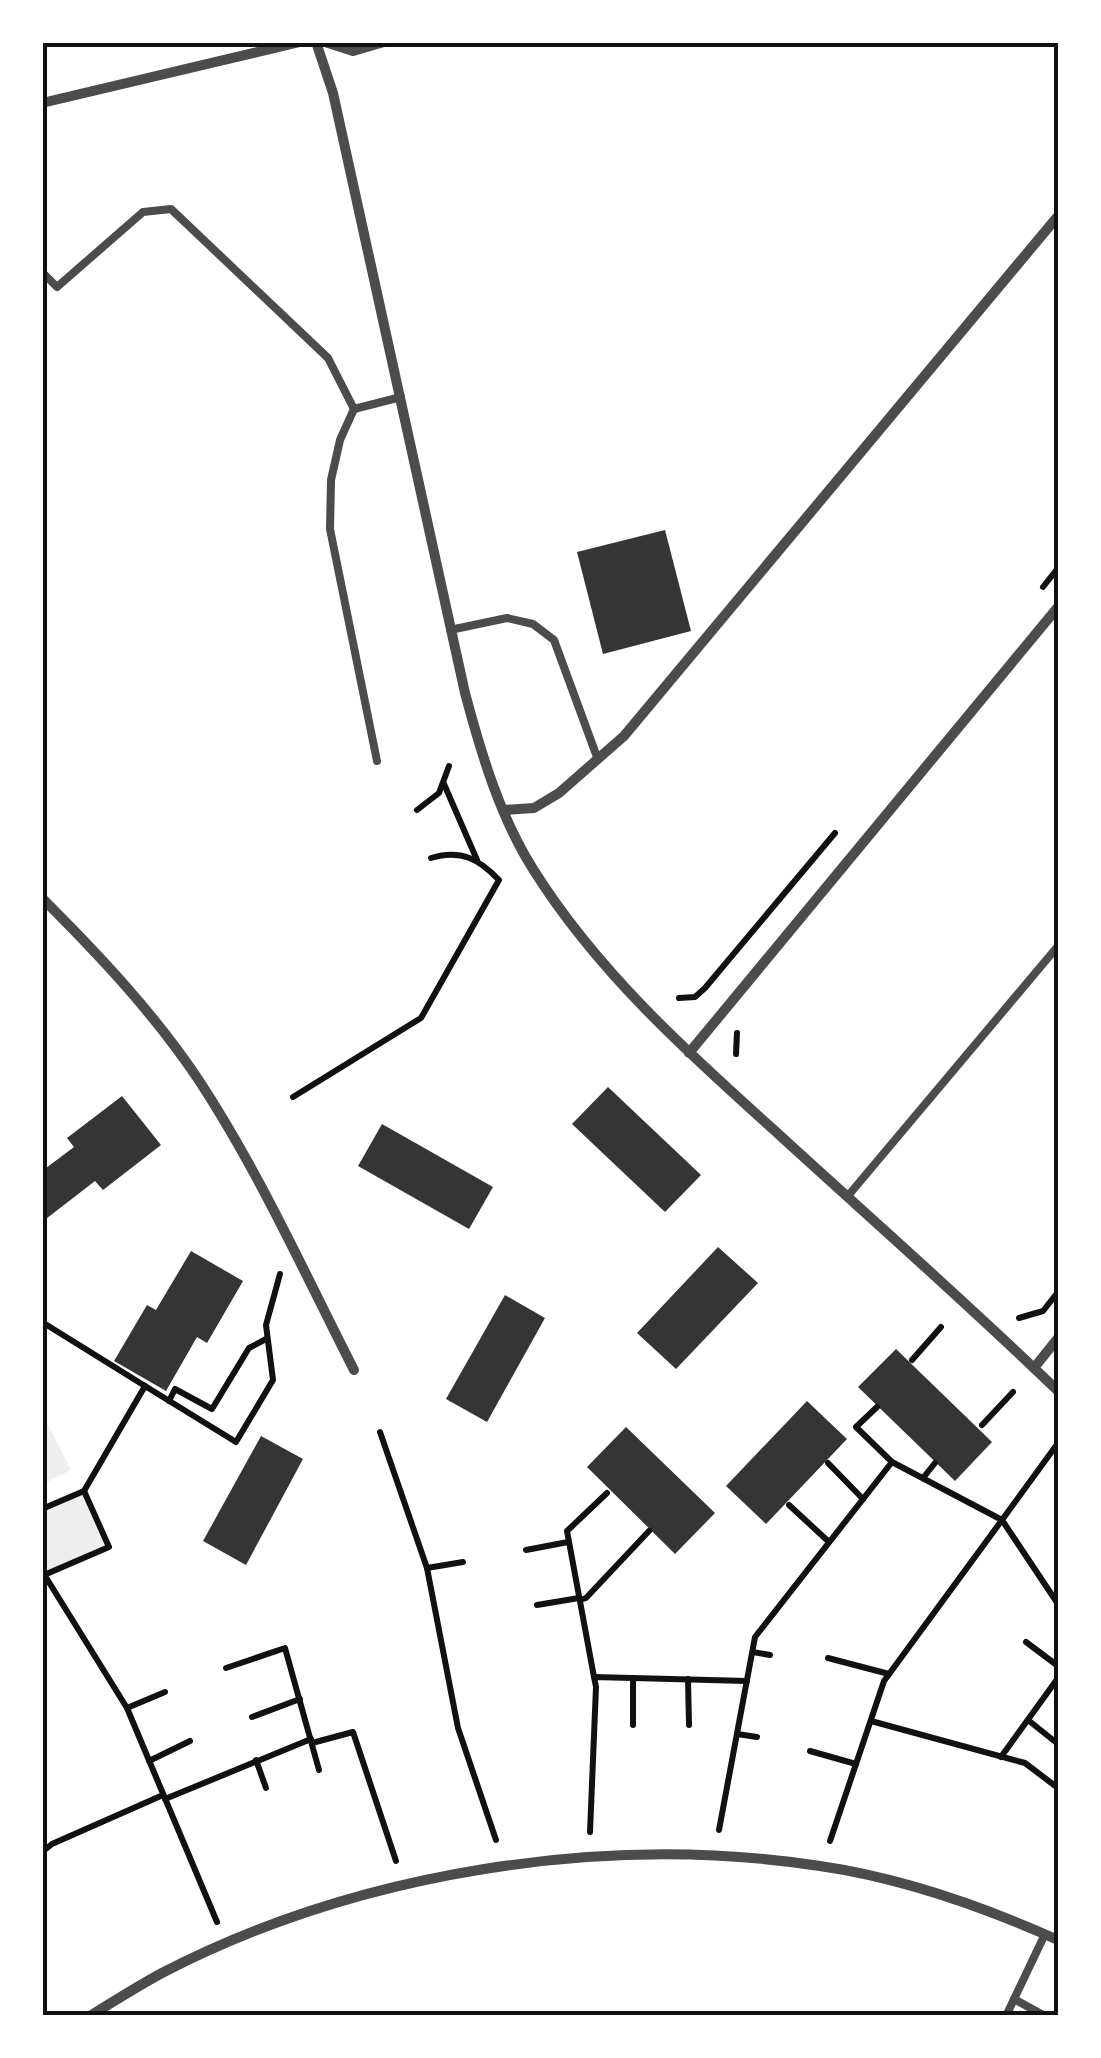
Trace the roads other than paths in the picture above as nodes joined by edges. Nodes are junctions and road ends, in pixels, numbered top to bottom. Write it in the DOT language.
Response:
graph roads {
  1 [pos="300,42"];
  2 [pos="316,42"];
  3 [pos="325,42"];
  4 [pos="384,42"];
  5 [pos="42,102"];
  6 [pos="1058,216"];
  7 [pos="42,272"];
  8 [pos="401,396"];
  9 [pos="354,408"];
  10 [pos="1058,607"];
  11 [pos="450,630"];
  12 [pos="597,757"];
  13 [pos="377,761"];
  14 [pos="504,810"];
  15 [pos="42,898"];
  16 [pos="1058,946"];
  17 [pos="689,1053"];
  18 [pos="847,1197"];
  19 [pos="1058,1338"];
  20 [pos="1034,1368"];
  21 [pos="354,1370"];
  22 [pos="1058,1391"];
  23 [pos="1045,1934"];
  24 [pos="1058,1940"];
  25 [pos="1014,1999"];
  26 [pos="90,2016"];
  27 [pos="1006,2016"];
  28 [pos="1045,2016"];
  1 -- 5 [label="street"];
  2 -- 8 [label="street"];
  3 -- 4 [label="street"];
  6 -- 12 [label="street"];
  7 -- 9 [label="lane"];
  8 -- 9 [label="lane"];
  8 -- 11 [label="street"];
  9 -- 13 [label="lane"];
  10 -- 17 [label="street"];
  11 -- 12 [label="lane"];
  11 -- 14 [label="street"];
  12 -- 14 [label="street"];
  14 -- 17 [label="street"];
  15 -- 21 [label="street"];
  16 -- 18 [label="lane"];
  17 -- 18 [label="street"];
  18 -- 20 [label="street"];
  19 -- 20 [label="street"];
  20 -- 22 [label="street"];
  23 -- 24 [label="street"];
  23 -- 25 [label="lane"];
  23 -- 26 [label="street"];
  25 -- 27 [label="lane"];
  25 -- 28 [label="lane"];
}
